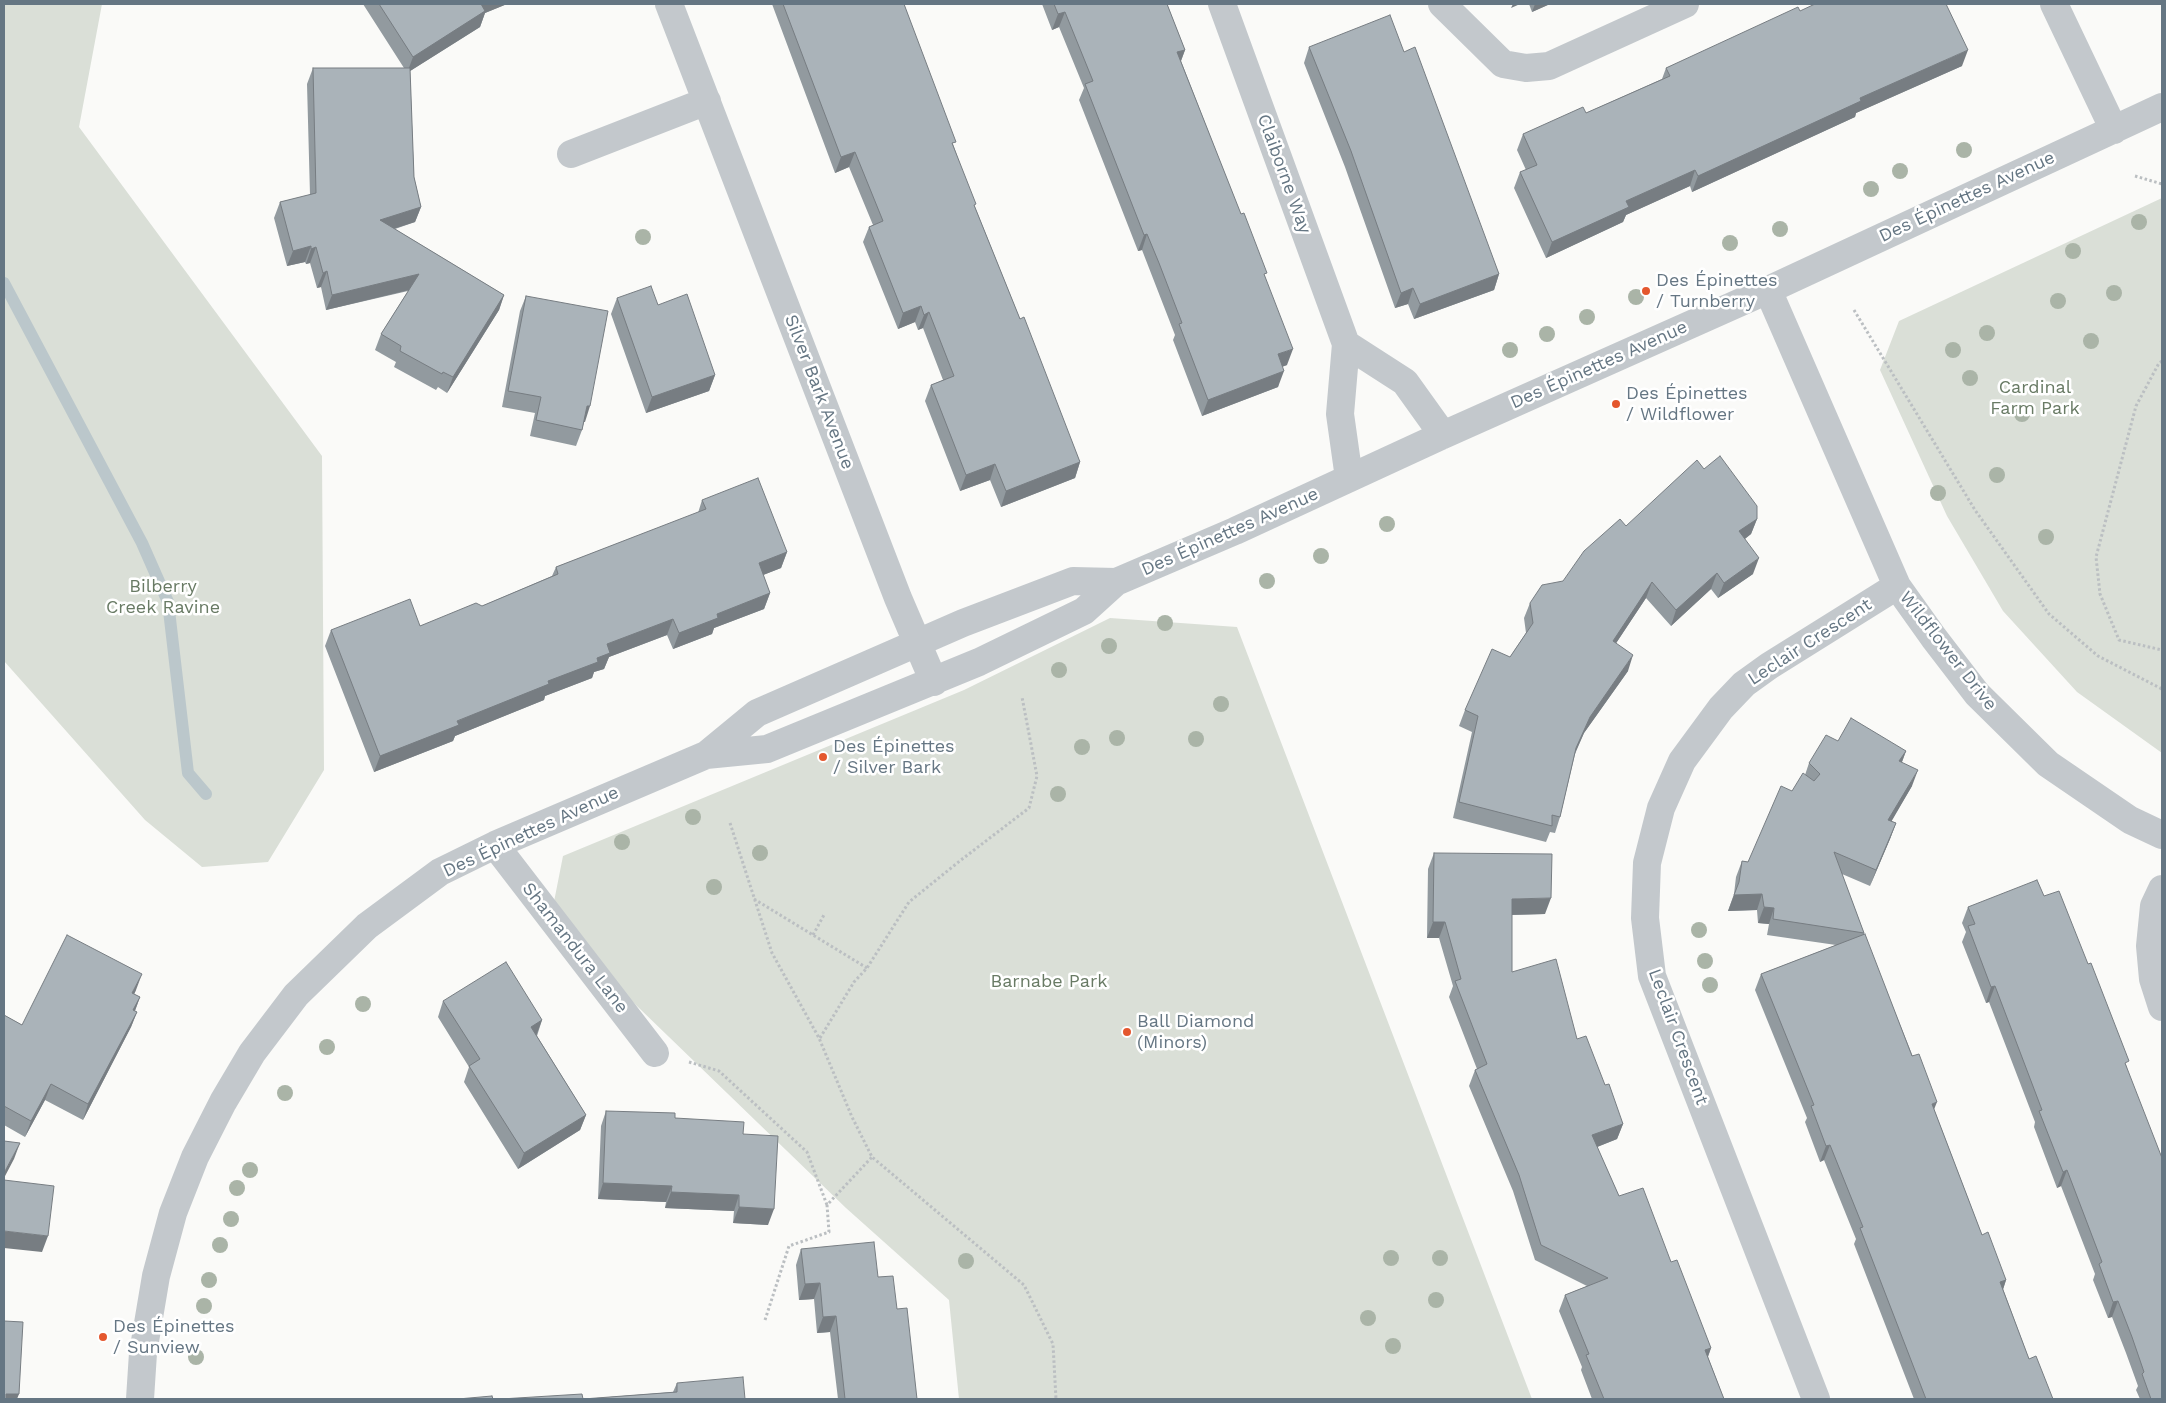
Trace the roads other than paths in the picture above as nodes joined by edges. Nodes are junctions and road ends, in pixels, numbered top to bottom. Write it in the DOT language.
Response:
graph roads {
  1 [pos="669,4"];
  2 [pos="1222,4"];
  3 [pos="1442,4"];
  4 [pos="1685,4"];
  5 [pos="2054,4"];
  6 [pos="706,101"];
  7 [pos="2162,107"];
  8 [pos="2114,130"];
  9 [pos="571,154"];
  10 [pos="1768,290"];
  11 [pos="1346,344"];
  12 [pos="1443,435"];
  13 [pos="1349,478"];
  14 [pos="1116,582"];
  15 [pos="1897,586"];
  16 [pos="918,643"];
  17 [pos="934,682"];
  18 [pos="706,754"];
  19 [pos="2162,835"];
  20 [pos="495,844"];
  21 [pos="2162,889"];
  22 [pos="2162,1007"];
  23 [pos="655,1053"];
  24 [pos="140,1399"];
  25 [pos="1816,1399"];
  1 -- 6 [label="street, Silver Bark Avenue"];
  2 -- 11 [label="street, Claiborne Way"];
  3 -- 4 [label="street"];
  5 -- 8 [label="street"];
  6 -- 9 [label="street"];
  6 -- 16 [label="street, Silver Bark Avenue"];
  7 -- 8 [label="street, Des Épinettes Avenue"];
  8 -- 10 [label="street, Des Épinettes Avenue"];
  10 -- 12 [label="street, Des Épinettes Avenue"];
  10 -- 15 [label="street, Wildflower Drive"];
  11 -- 12 [label="street"];
  11 -- 13 [label="street, Claiborne Way"];
  12 -- 13 [label="street, Des Épinettes Avenue"];
  13 -- 14 [label="street, Des Épinettes Avenue"];
  14 -- 16 [label="street, Des Épinettes Avenue"];
  14 -- 17 [label="street, Des Épinettes Avenue"];
  15 -- 19 [label="street, Wildflower Drive"];
  15 -- 25 [label="street, Leclair Crescent"];
  16 -- 17 [label="street, Silver Bark Avenue"];
  16 -- 18 [label="street, Des Épinettes Avenue"];
  17 -- 18 [label="street, Des Épinettes Avenue"];
  18 -- 20 [label="street, Des Épinettes Avenue"];
  20 -- 23 [label="street, Shamandura Lane"];
  20 -- 24 [label="street, Des Épinettes Avenue"];
  21 -- 22 [label="street"];
}
